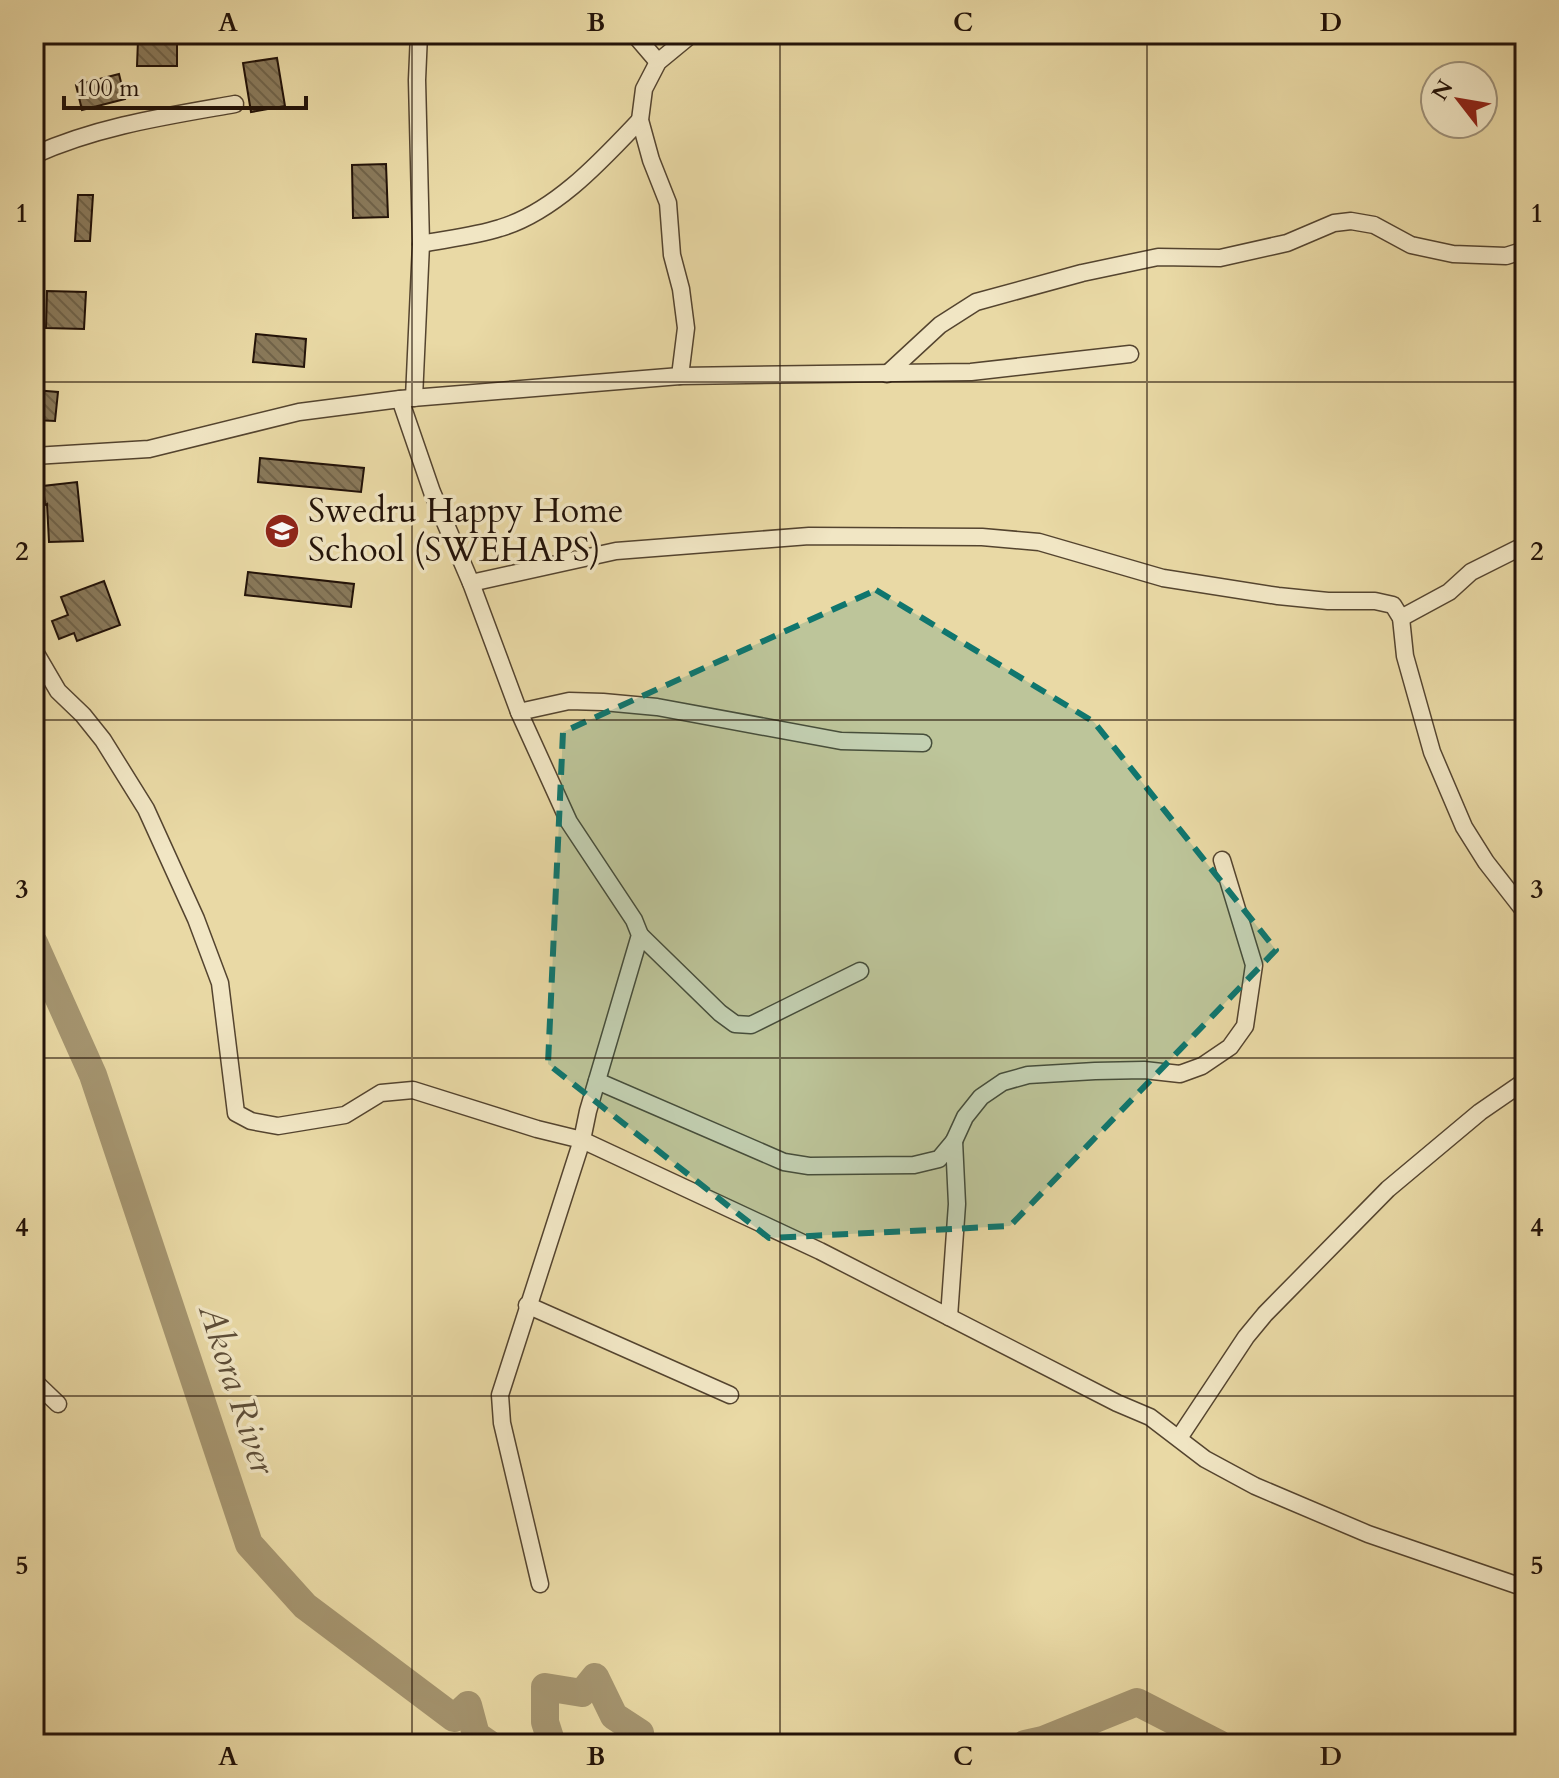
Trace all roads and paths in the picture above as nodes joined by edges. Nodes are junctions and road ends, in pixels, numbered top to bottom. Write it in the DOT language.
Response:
graph roads {
  1 [pos="419,34"];
  2 [pos="634,34"];
  3 [pos="692,34"];
  4 [pos="658,62"];
  5 [pos="235,104"];
  6 [pos="640,120"];
  7 [pos="34,155"];
  8 [pos="421,244"];
  9 [pos="1525,250"];
  10 [pos="1130,354"];
  11 [pos="887,374"];
  12 [pos="680,376"];
  13 [pos="407,398"];
  14 [pos="34,456"];
  15 [pos="1525,545"];
  16 [pos="471,583"];
  17 [pos="1401,618"];
  18 [pos="34,650"];
  19 [pos="519,712"];
  20 [pos="923,743"];
  21 [pos="1222,860"];
  22 [pos="1525,912"];
  23 [pos="640,935"];
  24 [pos="860,971"];
  25 [pos="597,1081"];
  26 [pos="1525,1081"];
  27 [pos="582,1140"];
  28 [pos="954,1141"];
  29 [pos="527,1305"];
  30 [pos="949,1317"];
  31 [pos="34,1381"];
  32 [pos="730,1395"];
  33 [pos="58,1404"];
  34 [pos="1179,1438"];
  35 [pos="540,1584"];
  36 [pos="1525,1588"];
  1 -- 8 [label="street"];
  2 -- 4 [label="street"];
  3 -- 4 [label="street"];
  4 -- 6 [label="street"];
  5 -- 7 [label="street"];
  6 -- 8 [label="street"];
  6 -- 12 [label="street"];
  8 -- 13 [label="street"];
  9 -- 11 [label="street"];
  10 -- 11 [label="street"];
  11 -- 12 [label="street"];
  12 -- 13 [label="street"];
  13 -- 14 [label="street"];
  13 -- 16 [label="street"];
  15 -- 17 [label="street"];
  16 -- 17 [label="street"];
  16 -- 19 [label="street"];
  17 -- 22 [label="street"];
  18 -- 27 [label="street"];
  19 -- 20 [label="street"];
  19 -- 23 [label="street"];
  21 -- 28 [label="street"];
  23 -- 24 [label="street"];
  23 -- 25 [label="street"];
  25 -- 27 [label="street"];
  25 -- 28 [label="street"];
  26 -- 34 [label="street"];
  27 -- 29 [label="street"];
  27 -- 30 [label="street"];
  28 -- 30 [label="street"];
  29 -- 32 [label="street"];
  29 -- 35 [label="street"];
  30 -- 34 [label="street"];
  31 -- 33 [label="street"];
  34 -- 36 [label="street"];
}
